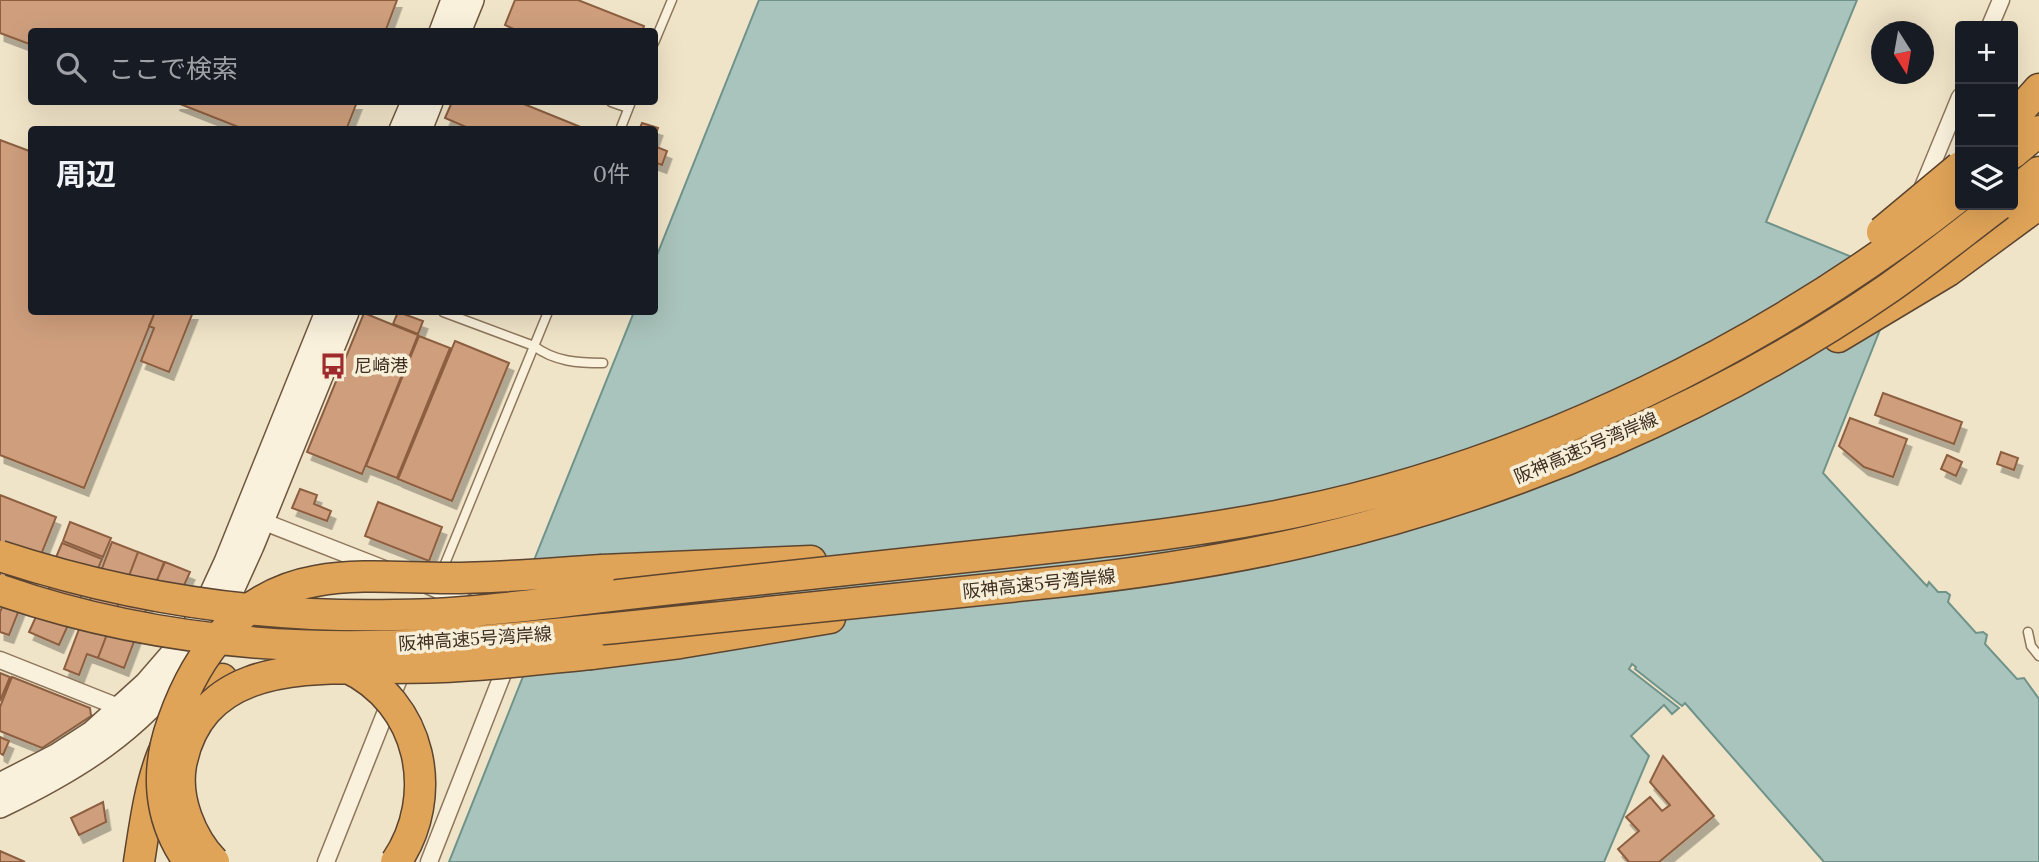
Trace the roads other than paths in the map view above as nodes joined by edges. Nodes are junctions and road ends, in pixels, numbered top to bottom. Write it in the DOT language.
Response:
graph roads {
  1 [pos="453,0"];
  2 [pos="472,0"];
  3 [pos="672,0"];
  4 [pos="2001,0"];
  5 [pos="1992,21"];
  6 [pos="442,28"];
  7 [pos="461,28"];
  8 [pos="658,33"];
  9 [pos="2039,89"];
  10 [pos="411,105"];
  11 [pos="430,105"];
  12 [pos="629,105"];
  13 [pos="1955,109"];
  14 [pos="2018,112"];
  15 [pos="403,126"];
  16 [pos="422,126"];
  17 [pos="621,126"];
  18 [pos="2039,131"];
  19 [pos="2018,149"];
  20 [pos="1955,170"];
  21 [pos="2039,172"];
  22 [pos="2018,189"];
  23 [pos="1955,200"];
  24 [pos="2039,204"];
  25 [pos="1991,210"];
  26 [pos="1895,254"];
  27 [pos="326,315"];
  28 [pos="346,315"];
  29 [pos="451,315"];
  30 [pos="547,315"];
  31 [pos="534,346"];
  32 [pos="604,363"];
  33 [pos="1694,366"];
  34 [pos="1591,450"];
  35 [pos="254,518"];
  36 [pos="1119,541"];
  37 [pos="0,556"];
  38 [pos="435,589"];
  39 [pos="0,590"];
  40 [pos="981,590"];
  41 [pos="2028,632"];
  42 [pos="2039,656"];
  43 [pos="0,660"];
  44 [pos="229,684"];
  45 [pos="128,715"];
  46 [pos="0,785"];
  47 [pos="0,806"];
  48 [pos="139,862"];
  49 [pos="169,862"];
  50 [pos="189,862"];
  51 [pos="214,862"];
  52 [pos="326,862"];
  53 [pos="371,862"];
  54 [pos="396,862"];
  55 [pos="429,862"];
  1 -- 6 [label="street"];
  2 -- 7 [label="street"];
  3 -- 8 [label="lane"];
  4 -- 5 [label="street"];
  9 -- 14 [label="highway"];
  10 -- 15 [label="street"];
  11 -- 16 [label="street"];
  12 -- 17 [label="lane"];
  13 -- 26 [label="street"];
  18 -- 19 [label="highway"];
  20 -- 33 [label="highway, bridge"];
  21 -- 22 [label="highway"];
  23 -- 33 [label="highway, 阪神高速5号湾岸線, bridge"];
  24 -- 34 [label="highway, bridge"];
  25 -- 34 [label="highway, 阪神高速5号湾岸線, bridge"];
  27 -- 35 [label="street"];
  28 -- 35 [label="street"];
  29 -- 31 [label="lane"];
  30 -- 31 [label="lane"];
  31 -- 32 [label="lane"];
  31 -- 38 [label="lane"];
  33 -- 36 [label="highway, 阪神高速5号湾岸線, bridge"];
  34 -- 40 [label="highway, 阪神高速5号湾岸線, bridge"];
  35 -- 38 [label="street"];
  35 -- 45 [label="street"];
  36 -- 37 [label="highway, 阪神高速5号湾岸線, bridge"];
  36 -- 50 [label="highway, bridge"];
  38 -- 52 [label="street"];
  38 -- 55 [label="street"];
  39 -- 40 [label="highway, 阪神高速5号湾岸線, bridge"];
  40 -- 51 [label="highway, bridge"];
  41 -- 42 [label="lane"];
  43 -- 45 [label="street"];
  44 -- 48 [label="highway"];
  44 -- 49 [label="highway"];
  44 -- 53 [label="highway, bridge"];
  44 -- 54 [label="highway, bridge"];
  45 -- 46 [label="street"];
  45 -- 47 [label="street"];
}
